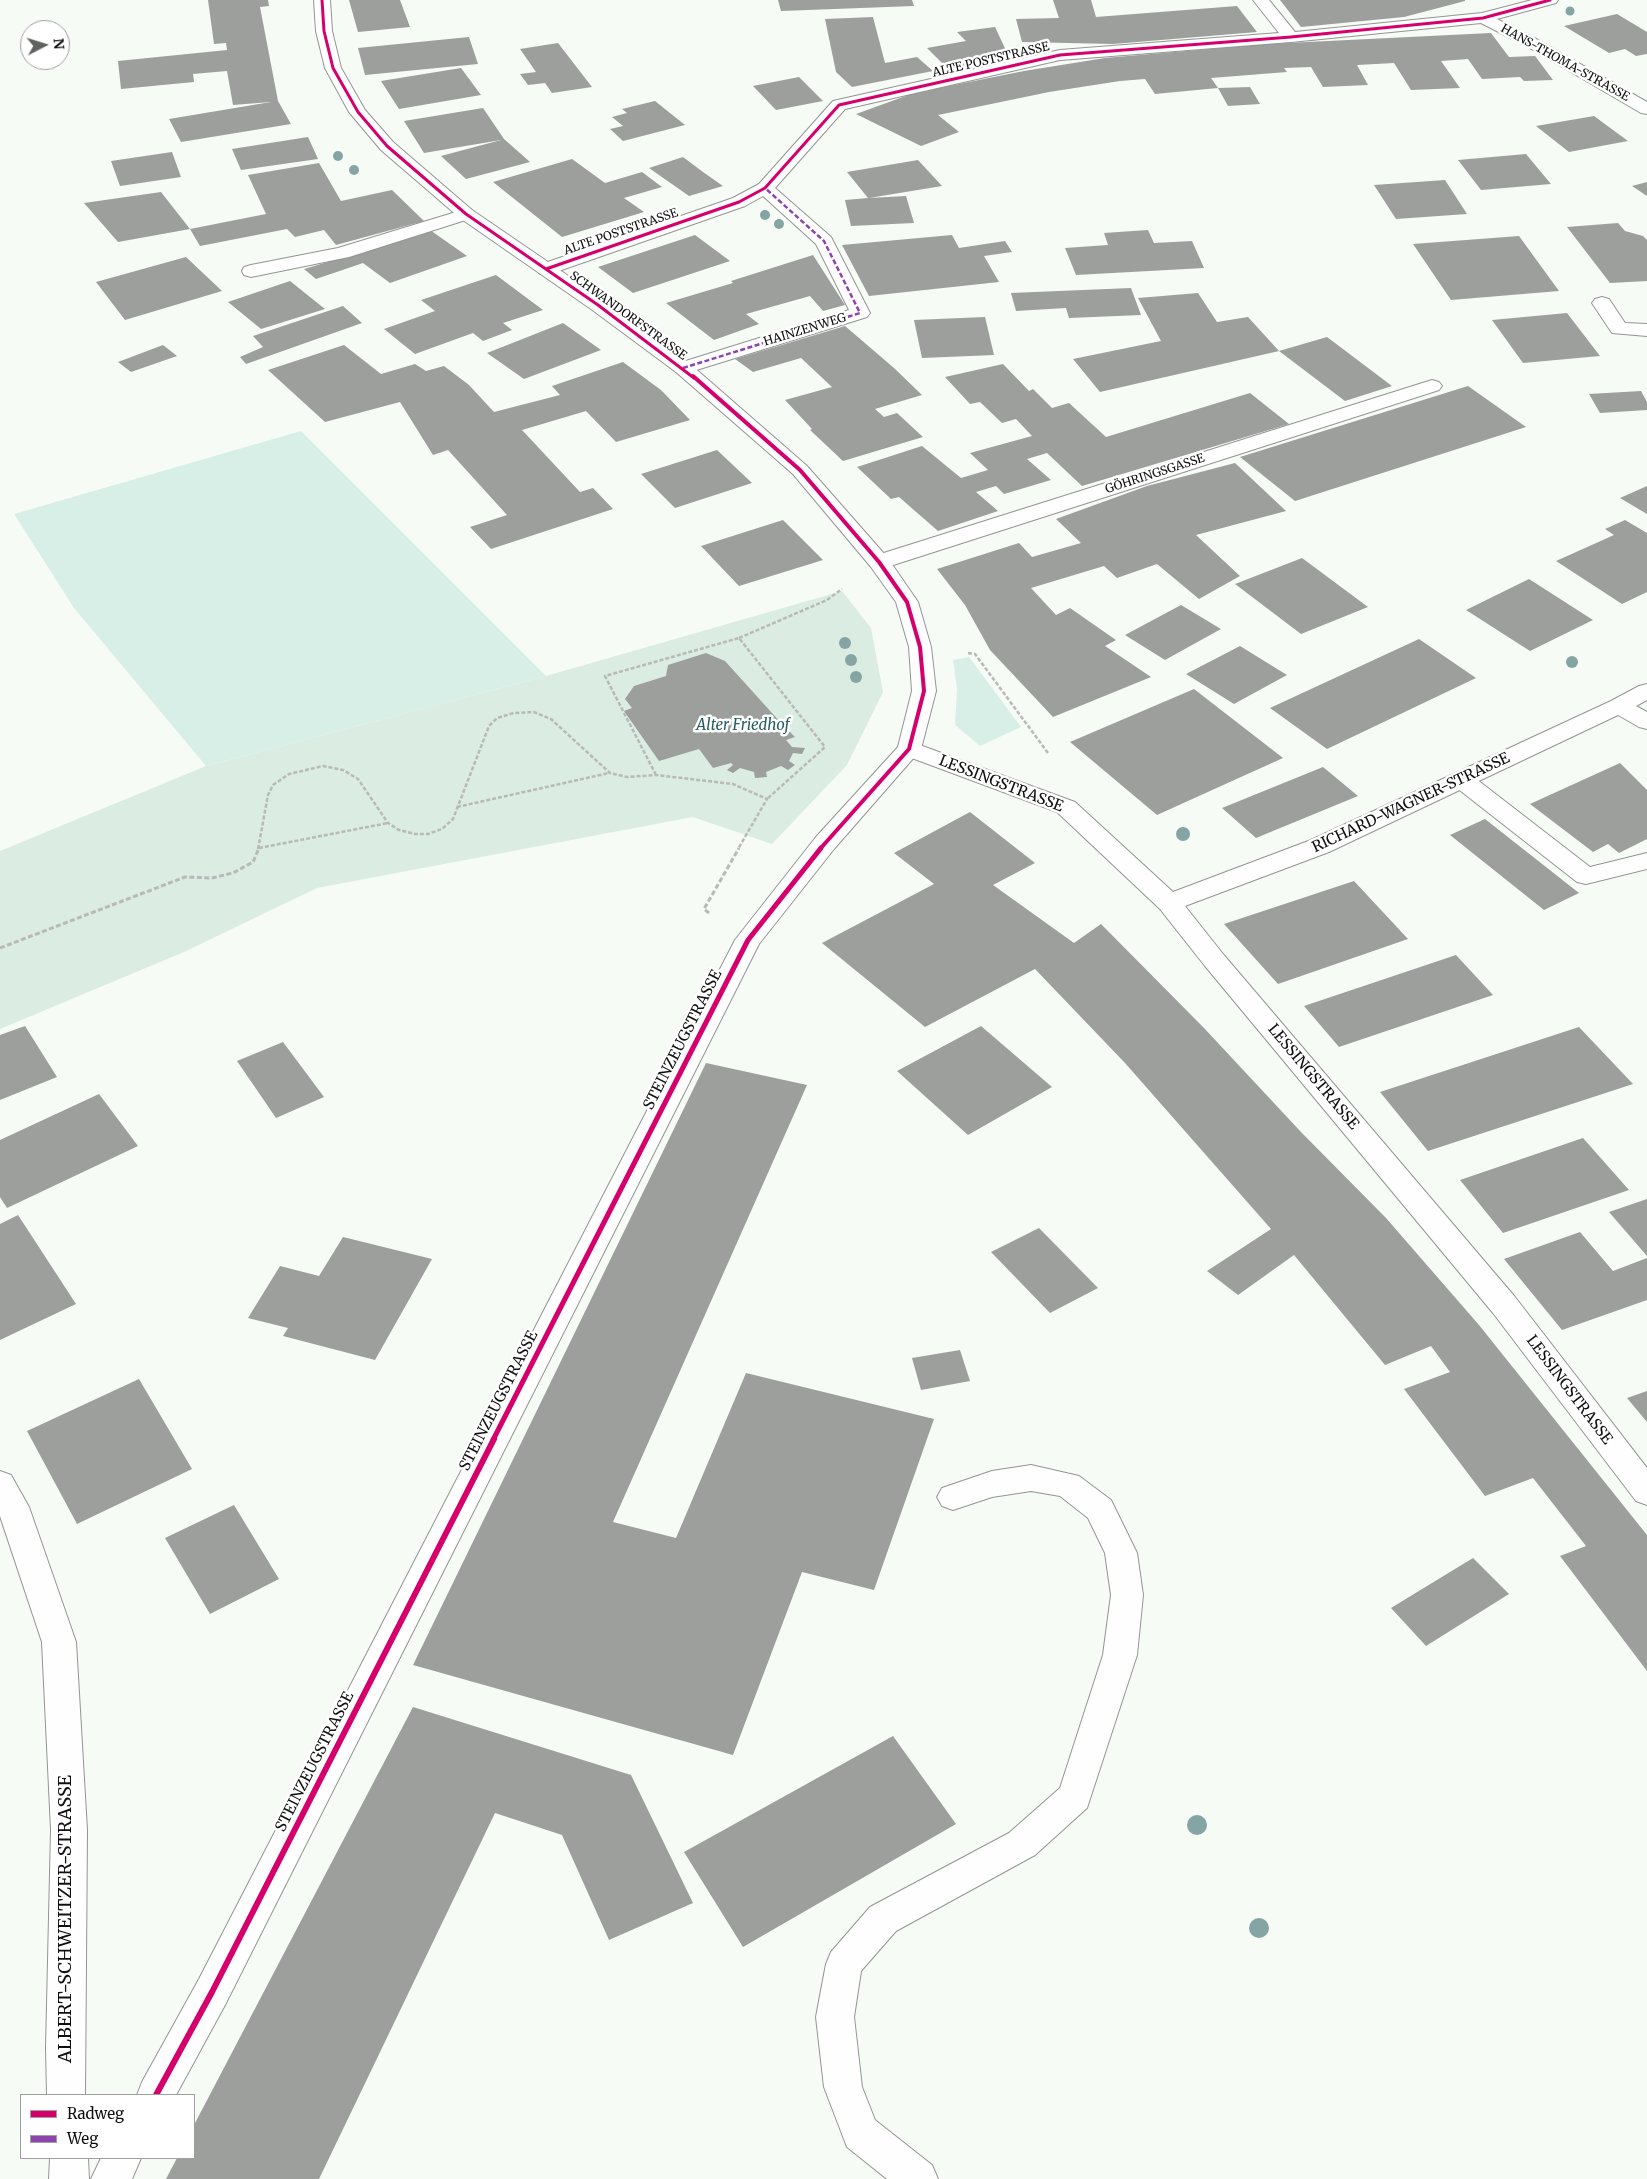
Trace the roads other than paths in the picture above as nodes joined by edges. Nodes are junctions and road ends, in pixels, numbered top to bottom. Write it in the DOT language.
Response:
graph roads {
  1 [pos="322,0"];
  2 [pos="1261,0"];
  3 [pos="1550,0"];
  4 [pos="1483,18"];
  5 [pos="1292,37"];
  6 [pos="1647,109"];
  7 [pos="765,188"];
  8 [pos="466,214"];
  9 [pos="546,269"];
  10 [pos="251,271"];
  11 [pos="1602,304"];
  12 [pos="1647,330"];
  13 [pos="683,368"];
  14 [pos="1432,386"];
  15 [pos="879,562"];
  16 [pos="1647,691"];
  17 [pos="1619,706"];
  18 [pos="1647,722"];
  19 [pos="909,749"];
  20 [pos="1462,780"];
  21 [pos="1647,861"];
  22 [pos="1169,904"];
  23 [pos="1647,1492"];
  24 [pos="953,1497"];
  25 [pos="4,1501"];
  26 [pos="66,2094"];
  27 [pos="157,2094"];
  28 [pos="68,2159"];
  29 [pos="121,2159"];
  30 [pos="69,2179"];
  31 [pos="111,2179"];
  32 [pos="918,2179"];
  1 -- 8 [label="street, SCHWANDORFSTRASSE"];
  2 -- 5 [label="street"];
  3 -- 4 [label="street, ALTE POSTSTRASSE"];
  4 -- 5 [label="street, ALTE POSTSTRASSE"];
  4 -- 6 [label="street, HANS-THOMA-STRASSE"];
  5 -- 7 [label="street, ALTE POSTSTRASSE"];
  7 -- 9 [label="street, ALTE POSTSTRASSE"];
  7 -- 13 [label="street, HAINZENWEG"];
  8 -- 9 [label="street, SCHWANDORFSTRASSE"];
  8 -- 10 [label="street"];
  9 -- 13 [label="street, SCHWANDORFSTRASSE"];
  11 -- 12 [label="street"];
  13 -- 15 [label="street, SCHWANDORFSTRASSE"];
  14 -- 15 [label="street, GÖHRINGSGASSE"];
  15 -- 19 [label="street, SCHWANDORFSTRASSE"];
  16 -- 17 [label="street, RICHARD-WAGNER-STRASSE"];
  17 -- 18 [label="street"];
  17 -- 20 [label="street, RICHARD-WAGNER-STRASSE"];
  19 -- 22 [label="street, LESSINGSTRASSE"];
  19 -- 27 [label="street, STEINZEUGSTRASSE"];
  20 -- 21 [label="street"];
  20 -- 22 [label="street, RICHARD-WAGNER-STRASSE"];
  22 -- 23 [label="street, LESSINGSTRASSE"];
  24 -- 32 [label="street"];
  25 -- 26 [label="street, ALBERT-SCHWEITZER-STRASSE"];
  28 -- 30 [label="street"];
  29 -- 31 [label="street"];
}
